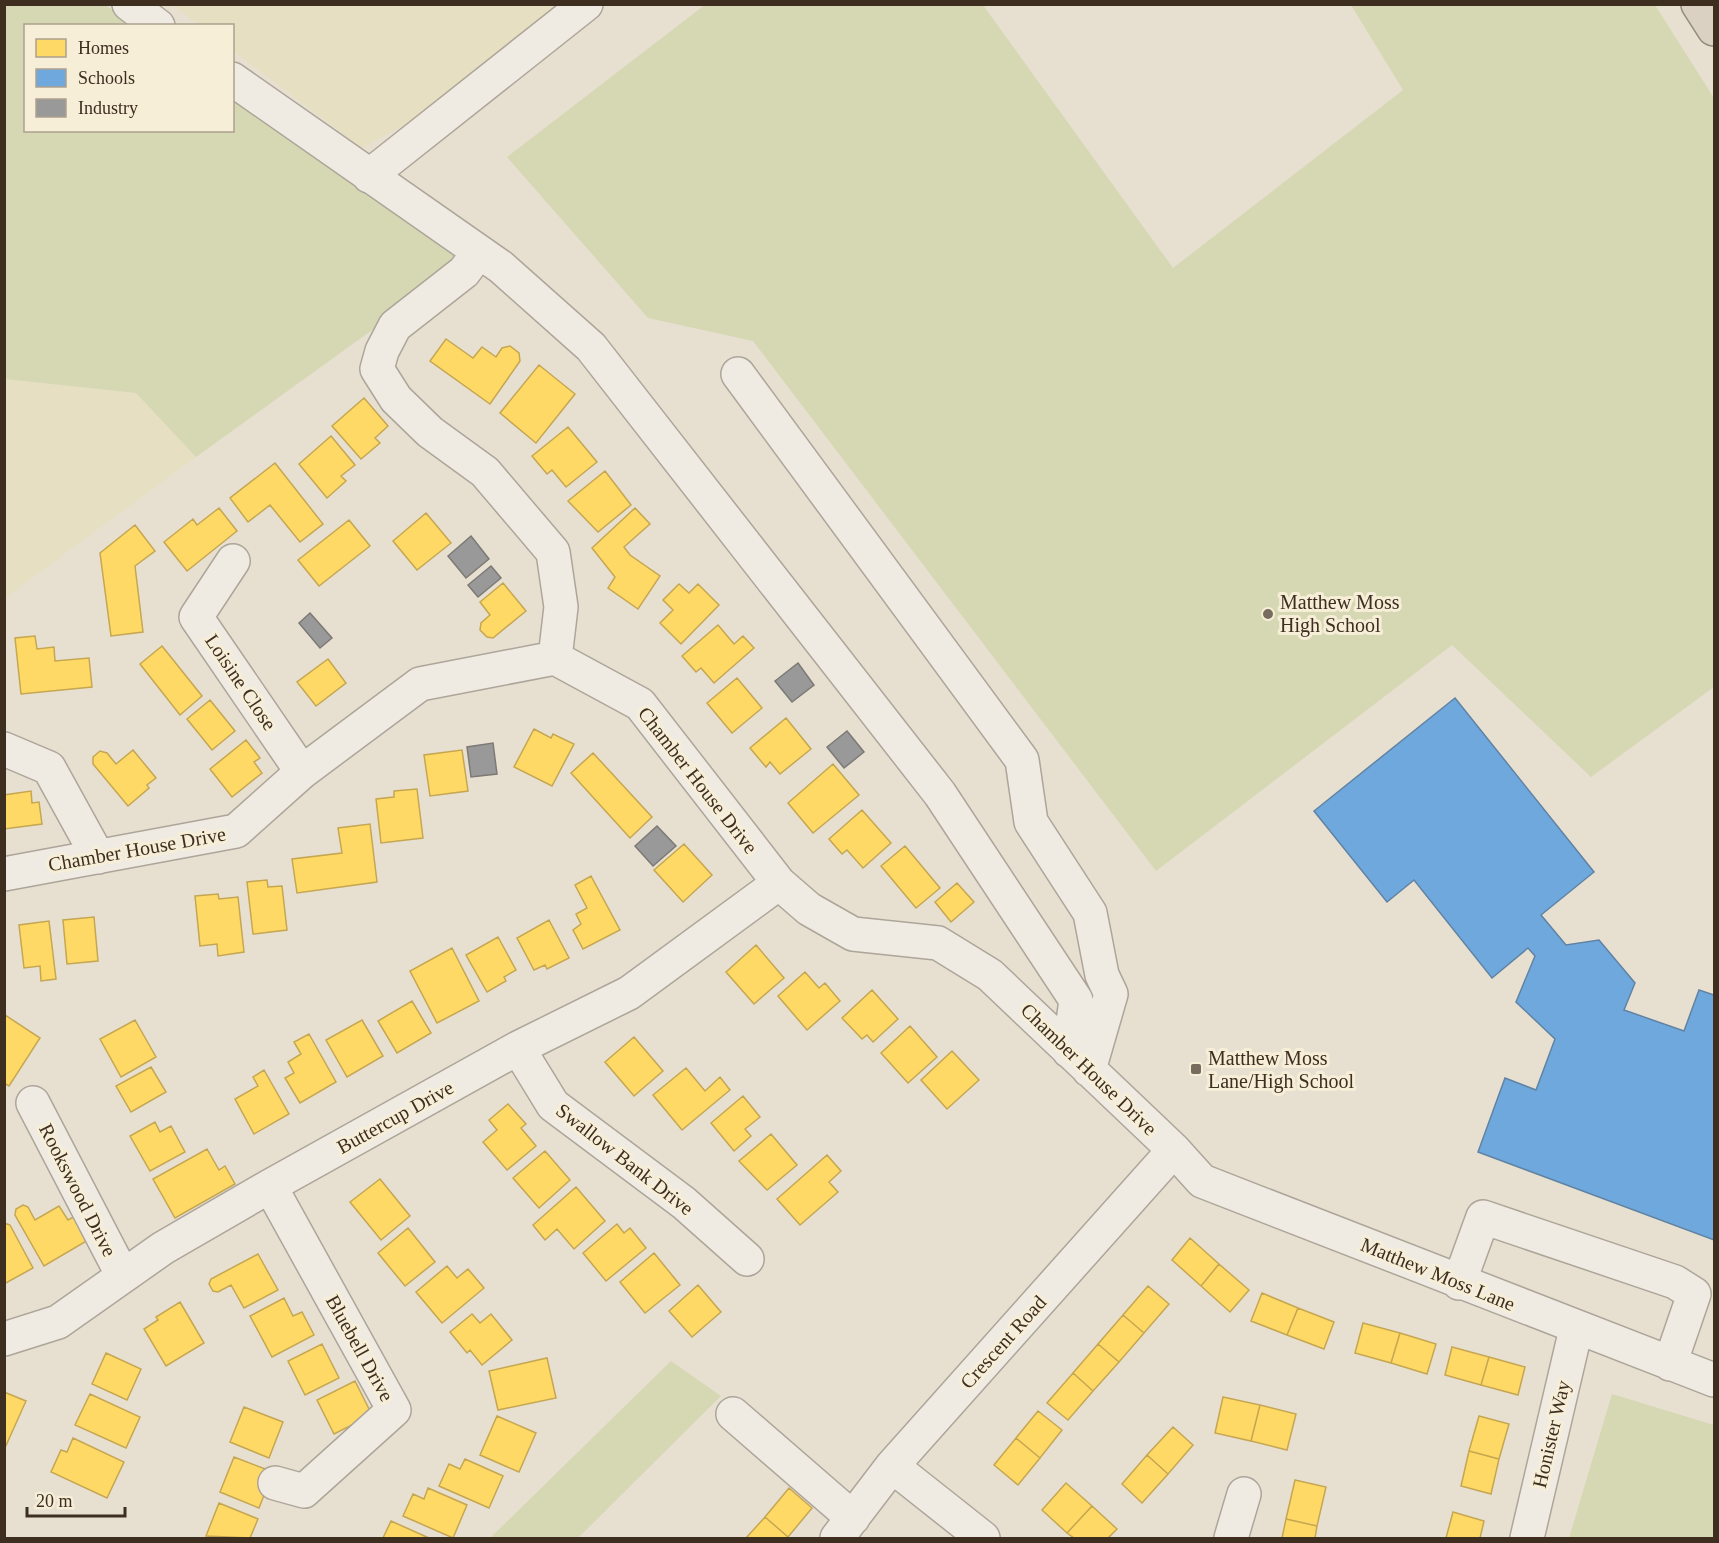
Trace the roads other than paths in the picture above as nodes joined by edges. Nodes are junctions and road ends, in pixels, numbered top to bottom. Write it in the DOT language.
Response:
graph roads {
  1 [pos="129,4"];
  2 [pos="586,4"];
  3 [pos="1698,4"];
  4 [pos="155,24"];
  5 [pos="1714,29"];
  6 [pos="234,80"];
  7 [pos="369,176"];
  8 [pos="479,252"];
  9 [pos="738,374"];
  10 [pos="233,561"];
  11 [pos="555,658"];
  12 [pos="4,749"];
  13 [pos="302,772"];
  14 [pos="98,857"];
  15 [pos="4,874"];
  16 [pos="779,883"];
  17 [pos="518,1048"];
  18 [pos="1079,1061"];
  19 [pos="33,1103"];
  20 [pos="1174,1150"];
  21 [pos="270,1186"];
  22 [pos="747,1258"];
  23 [pos="123,1276"];
  24 [pos="1459,1283"];
  25 [pos="1576,1329"];
  26 [pos="4,1339"];
  27 [pos="1670,1364"];
  28 [pos="1714,1380"];
  29 [pos="733,1414"];
  30 [pos="892,1466"];
  31 [pos="275,1483"];
  32 [pos="1244,1494"];
  33 [pos="845,1528"];
  34 [pos="983,1539"];
  35 [pos="1231,1539"];
  36 [pos="1527,1539"];
  1 -- 4 [label="street"];
  2 -- 7 [label="street"];
  3 -- 5 [label="highway"];
  6 -- 7 [label="street"];
  7 -- 8 [label="street"];
  8 -- 11 [label="street"];
  8 -- 18 [label="street"];
  9 -- 18 [label="street"];
  10 -- 13 [label="street, Loisine Close"];
  11 -- 13 [label="street, Chamber House Drive"];
  11 -- 16 [label="street, Chamber House Drive"];
  12 -- 14 [label="street"];
  13 -- 14 [label="street, Chamber House Drive"];
  14 -- 15 [label="street, Chamber House Drive"];
  16 -- 17 [label="street, Buttercup Drive"];
  16 -- 18 [label="street, Chamber House Drive"];
  17 -- 21 [label="street, Buttercup Drive"];
  17 -- 22 [label="street, Swallow Bank Drive"];
  18 -- 20 [label="street, Chamber House Drive"];
  19 -- 23 [label="street, Rookswood Drive"];
  20 -- 24 [label="street, Matthew Moss Lane"];
  20 -- 30 [label="street, Crescent Road"];
  21 -- 23 [label="street, Buttercup Drive"];
  21 -- 31 [label="street, Bluebell Drive"];
  23 -- 26 [label="street, Buttercup Drive"];
  24 -- 25 [label="street, Matthew Moss Lane"];
  24 -- 27 [label="street"];
  25 -- 27 [label="street, Matthew Moss Lane"];
  25 -- 36 [label="street, Honister Way"];
  27 -- 28 [label="street, Matthew Moss Lane"];
  29 -- 33 [label="street"];
  30 -- 33 [label="street, Crescent Road"];
  30 -- 34 [label="street"];
  32 -- 35 [label="street"];
}
